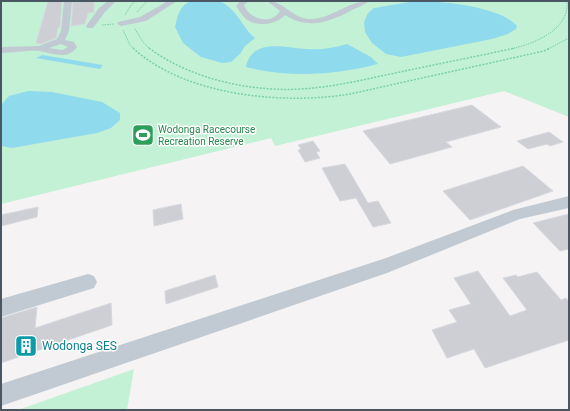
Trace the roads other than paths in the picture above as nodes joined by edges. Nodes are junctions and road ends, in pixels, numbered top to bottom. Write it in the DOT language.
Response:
graph roads {
  1 [pos="68,1"];
  2 [pos="112,1"];
  3 [pos="174,1"];
  4 [pos="245,1"];
  5 [pos="271,1"];
  6 [pos="365,1"];
  7 [pos="284,10"];
  8 [pos="121,24"];
  9 [pos="72,28"];
  10 [pos="60,41"];
  11 [pos="38,48"];
  12 [pos="1,50"];
  13 [pos="569,202"];
  14 [pos="88,282"];
  15 [pos="1,308"];
  16 [pos="1,395"];
  1 -- 9 [label="lane"];
  2 -- 9 [label="lane"];
  3 -- 8 [label="lane"];
  4 -- 7 [label="lane"];
  5 -- 7 [label="lane"];
  6 -- 7 [label="lane"];
  9 -- 10 [label="lane"];
  10 -- 11 [label="lane"];
  10 -- 11 [label="lane"];
  11 -- 12 [label="lane"];
  13 -- 16 [label="lane"];
  14 -- 15 [label="lane"];
}
